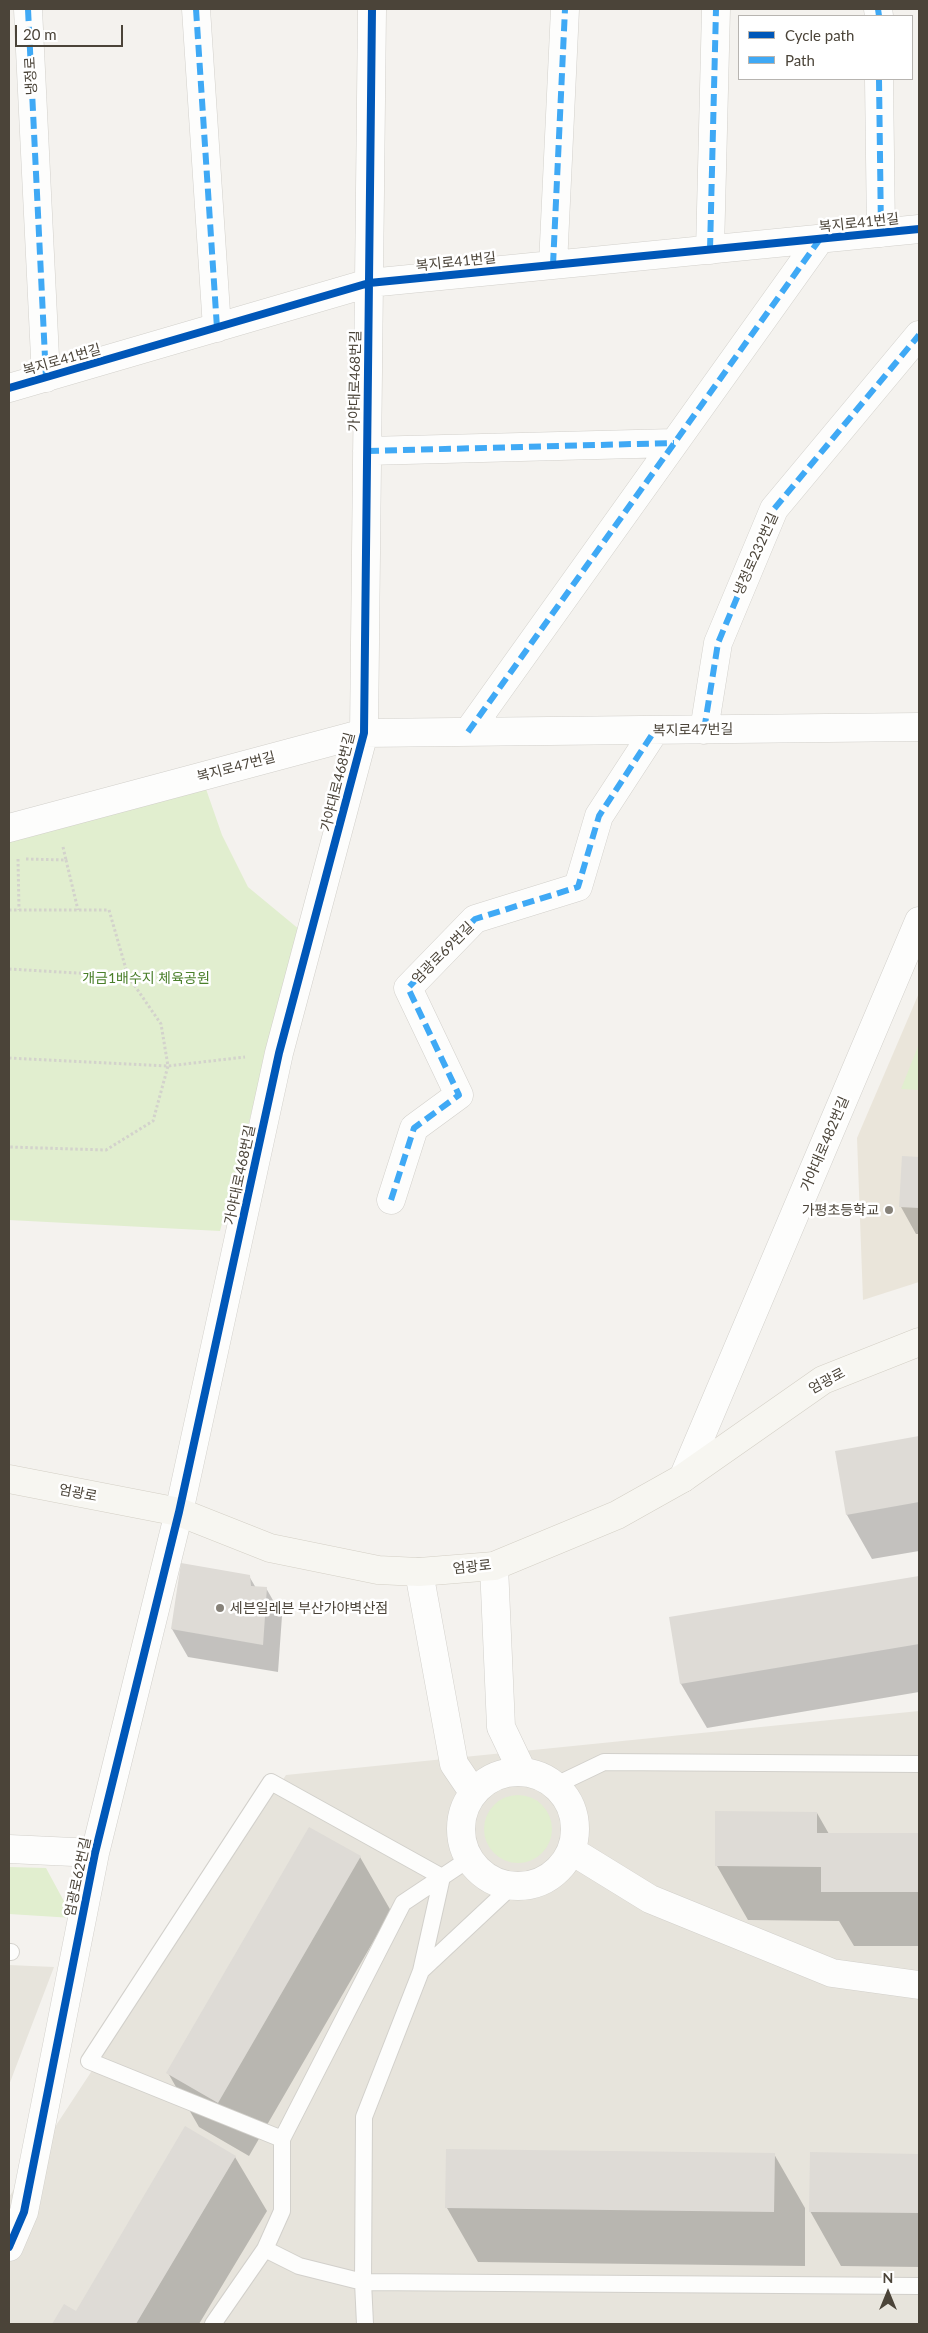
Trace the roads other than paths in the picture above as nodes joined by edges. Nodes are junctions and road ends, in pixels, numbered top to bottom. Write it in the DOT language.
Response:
graph roads {
  1 [pos="28,9"];
  2 [pos="196,9"];
  3 [pos="372,9"];
  4 [pos="716,9"];
  5 [pos="565,11"];
  6 [pos="879,80"];
  7 [pos="35,142"];
  8 [pos="919,230"];
  9 [pos="881,233"];
  10 [pos="820,239"];
  11 [pos="710,250"];
  12 [pos="553,266"];
  13 [pos="369,283"];
  14 [pos="217,328"];
  15 [pos="919,335"];
  16 [pos="46,378"];
  17 [pos="9,388"];
  18 [pos="674,443"];
  19 [pos="367,451"];
  20 [pos="919,727"];
  21 [pos="655,730"];
  22 [pos="704,730"];
  23 [pos="468,732"];
  24 [pos="364,733"];
  25 [pos="9,828"];
  26 [pos="919,922"];
  27 [pos="391,1200"];
  28 [pos="919,1342"];
  29 [pos="683,1478"];
  30 [pos="9,1479"];
  31 [pos="179,1512"];
  32 [pos="494,1566"];
  33 [pos="420,1572"];
  34 [pos="919,1764"];
  35 [pos="522,1771"];
  36 [pos="556,1785"];
  37 [pos="473,1792"];
  38 [pos="9,1849"];
  39 [pos="572,1851"];
  40 [pos="95,1853"];
  41 [pos="469,1859"];
  42 [pos="442,1877"];
  43 [pos="512,1886"];
  44 [pos="421,1971"];
  45 [pos="919,1985"];
  46 [pos="282,2139"];
  47 [pos="9,2247"];
  48 [pos="265,2249"];
  49 [pos="363,2282"];
  50 [pos="919,2286"];
  51 [pos="213,2324"];
  52 [pos="365,2324"];
  1 -- 7 [label="street, 냉정로"];
  2 -- 14 [label="street"];
  3 -- 13 [label="street, 가야대로468번길"];
  4 -- 11 [label="street"];
  5 -- 12 [label="street"];
  6 -- 9 [label="street, 복지로41번길"];
  7 -- 16 [label="street, 복지로41번길"];
  8 -- 9 [label="street, 복지로41번길"];
  9 -- 10 [label="street, 복지로41번길"];
  10 -- 11 [label="street, 복지로41번길"];
  10 -- 18 [label="street, 복지로41번길"];
  11 -- 12 [label="street, 복지로41번길"];
  12 -- 13 [label="street, 복지로41번길"];
  13 -- 14 [label="street, 복지로41번길"];
  13 -- 19 [label="street, 가야대로468번길"];
  14 -- 16 [label="street, 복지로41번길"];
  15 -- 22 [label="street, 냉정로232번길"];
  16 -- 17 [label="street, 복지로41번길"];
  18 -- 19 [label="street, 가야대로468번길"];
  18 -- 23 [label="street, 복지로41번길"];
  19 -- 24 [label="street, 가야대로468번길"];
  20 -- 22 [label="street, 복지로47번길"];
  21 -- 22 [label="street, 복지로47번길"];
  21 -- 23 [label="street, 복지로47번길"];
  21 -- 27 [label="street, 엄광로69번길"];
  23 -- 24 [label="street, 복지로47번길"];
  24 -- 25 [label="street, 복지로47번길"];
  24 -- 31 [label="street, 가야대로468번길"];
  26 -- 29 [label="street, 가야대로482번길"];
  28 -- 29 [label="main road, 엄광로"];
  29 -- 32 [label="main road, 엄광로"];
  30 -- 31 [label="main road, 엄광로"];
  31 -- 33 [label="main road, 엄광로"];
  31 -- 40 [label="street, 엄광로62번길"];
  32 -- 33 [label="main road, 엄광로"];
  32 -- 35 [label="street"];
  33 -- 37 [label="street"];
  34 -- 36 [label="lane"];
  35 -- 36 [label="street"];
  35 -- 37 [label="street"];
  36 -- 39 [label="street"];
  37 -- 41 [label="street"];
  38 -- 40 [label="street, 엄광로62번길"];
  39 -- 43 [label="street"];
  39 -- 45 [label="street"];
  40 -- 47 [label="street, 엄광로62번길"];
  41 -- 42 [label="lane"];
  41 -- 43 [label="street"];
  42 -- 44 [label="lane"];
  42 -- 46 [label="lane"];
  42 -- 46 [label="lane"];
  43 -- 44 [label="lane"];
  44 -- 49 [label="lane"];
  46 -- 48 [label="lane"];
  48 -- 49 [label="lane"];
  48 -- 51 [label="lane"];
  49 -- 50 [label="lane"];
  49 -- 52 [label="lane"];
}
